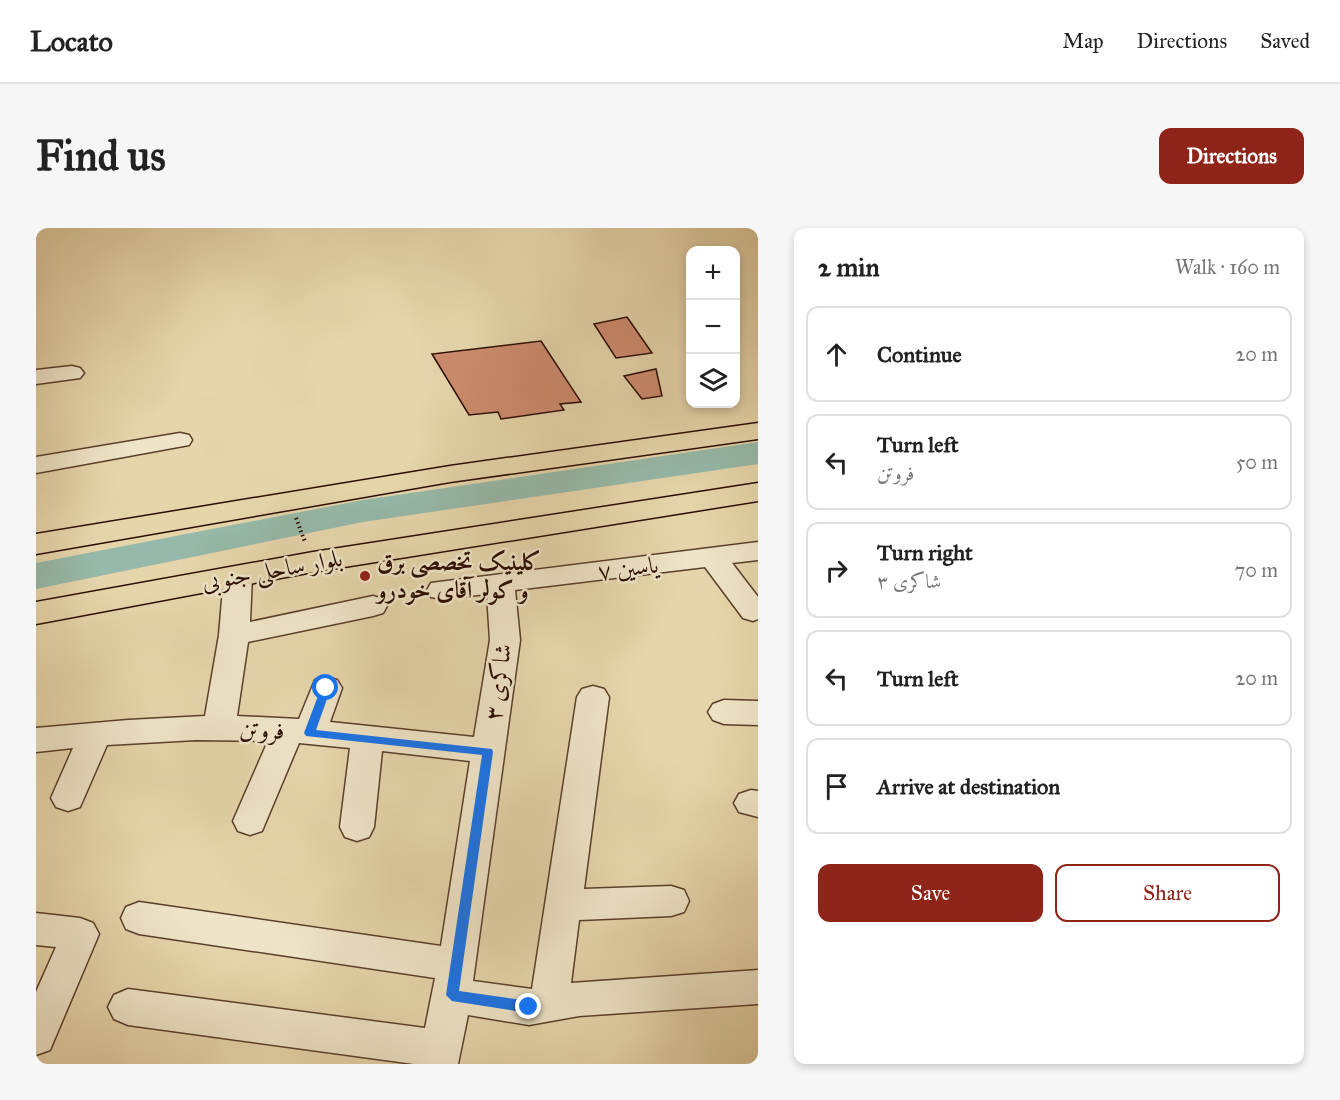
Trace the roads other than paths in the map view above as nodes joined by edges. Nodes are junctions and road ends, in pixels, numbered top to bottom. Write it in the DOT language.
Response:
graph roads {
  1 [pos="72,373"];
  2 [pos="36,377"];
  3 [pos="758,431"];
  4 [pos="180,440"];
  5 [pos="36,465"];
  6 [pos="758,492"];
  7 [pos="36,544"];
  8 [pos="758,551"];
  9 [pos="712,557"];
  10 [pos="238,576"];
  11 [pos="499,584"];
  12 [pos="441,591"];
  13 [pos="373,606"];
  14 [pos="753,611"];
  15 [pos="36,613"];
  16 [pos="234,635"];
  17 [pos="326,688"];
  18 [pos="593,697"];
  19 [pos="724,712"];
  20 [pos="758,714"];
  21 [pos="219,728"];
  22 [pos="299,732"];
  23 [pos="96,734"];
  24 [pos="367,738"];
  25 [pos="36,740"];
  26 [pos="488,752"];
  27 [pos="68,798"];
  28 [pos="250,821"];
  29 [pos="357,827"];
  30 [pos="671,901"];
  31 [pos="563,904"];
  32 [pos="139,918"];
  33 [pos="36,929"];
  34 [pos="455,980"];
  35 [pos="758,987"];
  36 [pos="549,1004"];
  37 [pos="128,1007"];
  38 [pos="37,1032"];
  39 [pos="439,1057"];
  1 -- 2 [label="street"];
  3 -- 7 [label="main road"];
  4 -- 5 [label="street"];
  6 -- 10 [label="main road, بلوار ساحلی جنوبی"];
  8 -- 9 [label="street, یاسین ۷"];
  9 -- 11 [label="street, یاسین ۷"];
  9 -- 14 [label="street"];
  10 -- 15 [label="main road, بلوار ساحلی جنوبی"];
  10 -- 16 [label="street"];
  11 -- 12 [label="street, یاسین ۷"];
  11 -- 26 [label="street, شاکری ۳"];
  13 -- 16 [label="street"];
  16 -- 21 [label="street"];
  17 -- 22 [label="street"];
  18 -- 31 [label="street"];
  19 -- 20 [label="street"];
  21 -- 22 [label="street, فروتن"];
  21 -- 23 [label="street, فروتن"];
  22 -- 24 [label="street, فروتن"];
  22 -- 28 [label="street"];
  23 -- 25 [label="street, فروتن"];
  23 -- 27 [label="street"];
  24 -- 26 [label="street, فروتن"];
  24 -- 29 [label="street"];
  26 -- 34 [label="street, شاکری ۳"];
  30 -- 31 [label="street"];
  31 -- 36 [label="street"];
  32 -- 34 [label="street"];
  33 -- 38 [label="street"];
  34 -- 36 [label="street"];
  34 -- 39 [label="street, شاکری ۳"];
  35 -- 36 [label="street"];
  37 -- 39 [label="street"];
}
